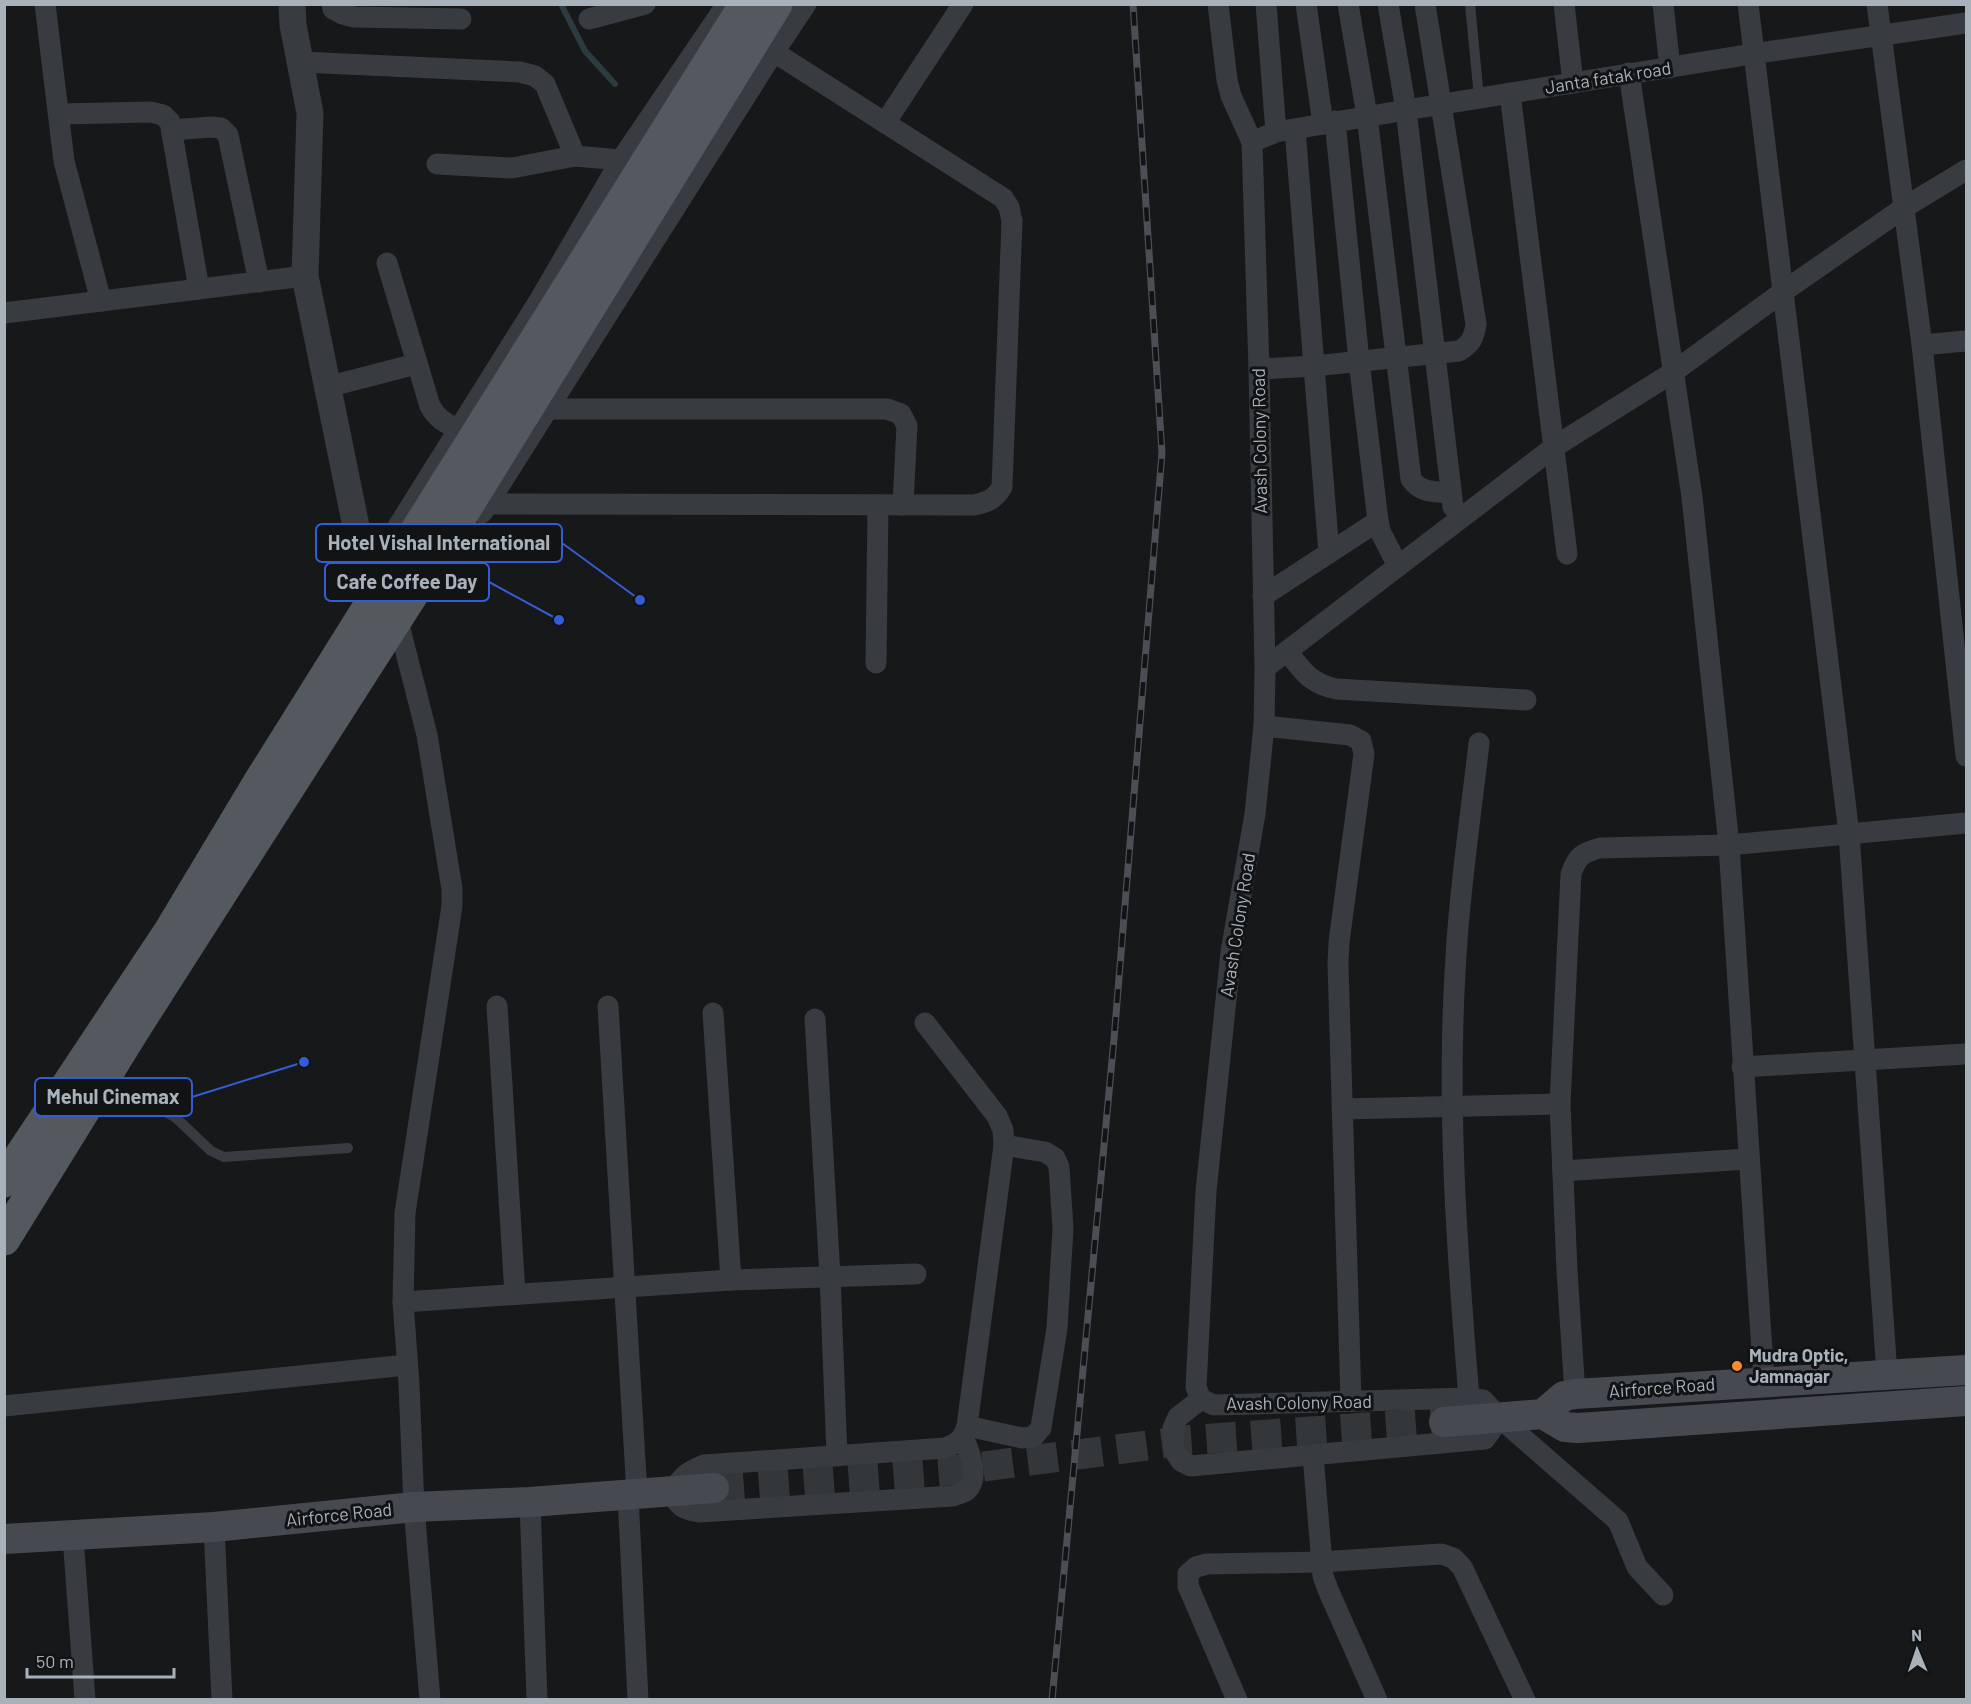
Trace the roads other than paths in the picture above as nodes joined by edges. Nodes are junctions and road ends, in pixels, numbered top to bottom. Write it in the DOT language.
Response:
graph roads {
  1 [pos="45,4"];
  2 [pos="292,4"];
  3 [pos="332,4"];
  4 [pos="645,4"];
  5 [pos="727,4"];
  6 [pos="746,4"];
  7 [pos="776,4"];
  8 [pos="806,4"];
  9 [pos="963,4"];
  10 [pos="1218,4"];
  11 [pos="1266,4"];
  12 [pos="1306,4"];
  13 [pos="1348,4"];
  14 [pos="1388,4"];
  15 [pos="1425,4"];
  16 [pos="1470,4"];
  17 [pos="1564,4"];
  18 [pos="1663,4"];
  19 [pos="1748,4"];
  20 [pos="1877,4"];
  21 [pos="461,19"];
  22 [pos="590,19"];
  23 [pos="1966,23"];
  24 [pos="1881,35"];
  25 [pos="774,52"];
  26 [pos="1752,54"];
  27 [pos="301,62"];
  28 [pos="1670,68"];
  29 [pos="1629,73"];
  30 [pos="1573,83"];
  31 [pos="1510,93"];
  32 [pos="1479,98"];
  33 [pos="1442,104"];
  34 [pos="1406,110"];
  35 [pos="60,114"];
  36 [pos="1367,116"];
  37 [pos="885,123"];
  38 [pos="1329,123"];
  39 [pos="172,130"];
  40 [pos="1286,130"];
  41 [pos="1252,142"];
  42 [pos="575,156"];
  43 [pos="621,160"];
  44 [pos="437,164"];
  45 [pos="1966,170"];
  46 [pos="1905,207"];
  47 [pos="387,263"];
  48 [pos="305,276"];
  49 [pos="259,282"];
  50 [pos="199,289"];
  51 [pos="1784,291"];
  52 [pos="101,301"];
  53 [pos="4,313"];
  54 [pos="1966,341"];
  55 [pos="1922,345"];
  56 [pos="1435,353"];
  57 [pos="1395,357"];
  58 [pos="1359,361"];
  59 [pos="416,364"];
  60 [pos="1314,366"];
  61 [pos="1259,369"];
  62 [pos="1672,373"];
  63 [pos="327,387"];
  64 [pos="548,409"];
  65 [pos="459,430"];
  66 [pos="1554,447"];
  67 [pos="1452,493"];
  68 [pos="488,504"];
  69 [pos="878,505"];
  70 [pos="903,505"];
  71 [pos="1378,521"];
  72 [pos="1455,522"];
  73 [pos="435,529"];
  74 [pos="1329,553"];
  75 [pos="1567,554"];
  76 [pos="1398,566"];
  77 [pos="377,577"];
  78 [pos="423,577"];
  79 [pos="1263,596"];
  80 [pos="397,617"];
  81 [pos="1287,651"];
  82 [pos="876,663"];
  83 [pos="1265,668"];
  84 [pos="1526,700"];
  85 [pos="1264,726"];
  86 [pos="1479,743"];
  87 [pos="1966,756"];
  88 [pos="1966,824"];
  89 [pos="1849,834"];
  90 [pos="1729,845"];
  91 [pos="497,1006"];
  92 [pos="608,1006"];
  93 [pos="713,1013"];
  94 [pos="815,1019"];
  95 [pos="925,1023"];
  96 [pos="1966,1053"];
  97 [pos="1865,1059"];
  98 [pos="1742,1067"];
  99 [pos="103,1080"];
  100 [pos="1560,1104"];
  101 [pos="1452,1105"];
  102 [pos="1342,1109"];
  103 [pos="1004,1145"];
  104 [pos="348,1148"];
  105 [pos="1748,1159"];
  106 [pos="1563,1171"];
  107 [pos="4,1181"];
  108 [pos="4,1239"];
  109 [pos="916,1274"];
  110 [pos="830,1276"];
  111 [pos="731,1280"];
  112 [pos="625,1287"];
  113 [pos="515,1294"];
  114 [pos="403,1302"];
  115 [pos="407,1365"];
  116 [pos="1966,1370"];
  117 [pos="1887,1374"];
  118 [pos="1764,1382"];
  119 [pos="1575,1394"];
  120 [pos="1469,1398"];
  121 [pos="1201,1399"];
  122 [pos="1352,1401"];
  123 [pos="1966,1401"];
  124 [pos="4,1406"];
  125 [pos="1543,1414"];
  126 [pos="1500,1418"];
  127 [pos="1444,1422"];
  128 [pos="965,1432"];
  129 [pos="1313,1455"];
  130 [pos="837,1456"];
  131 [pos="714,1488"];
  132 [pos="673,1491"];
  133 [pos="633,1494"];
  134 [pos="530,1502"];
  135 [pos="414,1507"];
  136 [pos="214,1527"];
  137 [pos="73,1536"];
  138 [pos="4,1539"];
  139 [pos="1320,1562"];
  140 [pos="1663,1595"];
  141 [pos="85,1700"];
  142 [pos="222,1700"];
  143 [pos="430,1700"];
  144 [pos="537,1700"];
  145 [pos="638,1700"];
  146 [pos="1237,1700"];
  147 [pos="1377,1700"];
  148 [pos="1525,1700"];
  1 -- 35 [label="street"];
  2 -- 27 [label="street"];
  3 -- 21 [label="street"];
  4 -- 22 [label="street"];
  5 -- 43 [label="street"];
  6 -- 73 [label="main road"];
  7 -- 73 [label="main road"];
  8 -- 25 [label="street"];
  9 -- 37 [label="street"];
  10 -- 41 [label="street"];
  11 -- 40 [label="street"];
  12 -- 38 [label="street"];
  13 -- 36 [label="street"];
  14 -- 34 [label="street"];
  15 -- 33 [label="street"];
  16 -- 32 [label="lane"];
  17 -- 30 [label="street"];
  18 -- 28 [label="street"];
  19 -- 26 [label="street"];
  20 -- 24 [label="street"];
  23 -- 24 [label="street, Janta fatak road"];
  24 -- 26 [label="street, Janta fatak road"];
  24 -- 46 [label="street"];
  25 -- 37 [label="street"];
  25 -- 64 [label="street"];
  26 -- 28 [label="street, Janta fatak road"];
  26 -- 51 [label="street"];
  27 -- 42 [label="street"];
  27 -- 48 [label="street"];
  28 -- 29 [label="street, Janta fatak road"];
  29 -- 30 [label="street, Janta fatak road"];
  29 -- 62 [label="street"];
  30 -- 31 [label="street, Janta fatak road"];
  31 -- 32 [label="street, Janta fatak road"];
  31 -- 66 [label="street"];
  32 -- 33 [label="street, Janta fatak road"];
  33 -- 34 [label="street, Janta fatak road"];
  33 -- 56 [label="street"];
  34 -- 36 [label="street, Janta fatak road"];
  34 -- 56 [label="street"];
  35 -- 39 [label="street"];
  35 -- 52 [label="street"];
  36 -- 38 [label="street, Janta fatak road"];
  36 -- 57 [label="street"];
  37 -- 70 [label="street"];
  38 -- 40 [label="street, Janta fatak road"];
  38 -- 58 [label="street"];
  39 -- 49 [label="street"];
  39 -- 50 [label="street"];
  40 -- 41 [label="street, Janta fatak road"];
  40 -- 60 [label="street"];
  41 -- 61 [label="street, Avash Colony Road"];
  42 -- 43 [label="street"];
  42 -- 44 [label="street"];
  43 -- 65 [label="street"];
  45 -- 46 [label="street"];
  46 -- 51 [label="street"];
  46 -- 55 [label="street"];
  47 -- 59 [label="street"];
  48 -- 49 [label="street"];
  48 -- 63 [label="street"];
  49 -- 50 [label="street"];
  50 -- 52 [label="street"];
  51 -- 62 [label="street"];
  51 -- 89 [label="street"];
  52 -- 53 [label="street"];
  54 -- 55 [label="street"];
  55 -- 87 [label="street"];
  56 -- 57 [label="street"];
  56 -- 67 [label="street"];
  57 -- 58 [label="street"];
  57 -- 67 [label="street"];
  58 -- 60 [label="street"];
  58 -- 71 [label="street"];
  59 -- 63 [label="street"];
  59 -- 65 [label="street"];
  60 -- 61 [label="street"];
  60 -- 74 [label="street"];
  61 -- 79 [label="street, Avash Colony Road"];
  62 -- 66 [label="street"];
  62 -- 90 [label="street"];
  63 -- 77 [label="street"];
  64 -- 68 [label="street"];
  64 -- 70 [label="street"];
  65 -- 77 [label="street"];
  66 -- 72 [label="street"];
  66 -- 75 [label="street"];
  67 -- 72 [label="street"];
  68 -- 69 [label="street"];
  68 -- 78 [label="street"];
  69 -- 70 [label="street"];
  69 -- 82 [label="street"];
  71 -- 74 [label="street"];
  71 -- 76 [label="street"];
  72 -- 76 [label="street"];
  73 -- 77 [label="main road"];
  73 -- 78 [label="main road"];
  74 -- 79 [label="street"];
  76 -- 81 [label="street"];
  77 -- 107 [label="main road"];
  78 -- 80 [label="main road"];
  79 -- 83 [label="street, Avash Colony Road"];
  80 -- 99 [label="main road"];
  80 -- 114 [label="street"];
  81 -- 83 [label="street"];
  81 -- 84 [label="street"];
  83 -- 85 [label="street, Avash Colony Road"];
  85 -- 102 [label="street"];
  85 -- 121 [label="street, Avash Colony Road"];
  86 -- 101 [label="street"];
  88 -- 89 [label="street"];
  89 -- 90 [label="street"];
  89 -- 97 [label="street"];
  90 -- 98 [label="street"];
  90 -- 100 [label="street"];
  91 -- 113 [label="street"];
  92 -- 112 [label="street"];
  93 -- 111 [label="street"];
  94 -- 110 [label="street"];
  95 -- 103 [label="street"];
  96 -- 97 [label="street"];
  97 -- 98 [label="street"];
  97 -- 117 [label="street"];
  98 -- 105 [label="street"];
  99 -- 104 [label="lane"];
  99 -- 108 [label="main road"];
  100 -- 101 [label="street"];
  100 -- 106 [label="street"];
  101 -- 102 [label="street"];
  101 -- 120 [label="street"];
  102 -- 122 [label="street"];
  103 -- 128 [label="street"];
  103 -- 128 [label="street"];
  105 -- 106 [label="street"];
  105 -- 118 [label="street"];
  106 -- 119 [label="street"];
  109 -- 110 [label="street"];
  110 -- 111 [label="street"];
  110 -- 130 [label="street"];
  111 -- 112 [label="street"];
  112 -- 113 [label="street"];
  112 -- 133 [label="street"];
  113 -- 114 [label="street"];
  114 -- 115 [label="street"];
  115 -- 124 [label="street"];
  115 -- 135 [label="street"];
  116 -- 117 [label="main road, Airforce Road"];
  117 -- 118 [label="main road, Airforce Road"];
  118 -- 119 [label="main road, Airforce Road"];
  119 -- 125 [label="main road, Airforce Road"];
  120 -- 122 [label="street, Avash Colony Road"];
  120 -- 126 [label="street, Avash Colony Road"];
  121 -- 122 [label="street, Avash Colony Road"];
  121 -- 129 [label="street"];
  123 -- 125 [label="main road, Airforce Road"];
  125 -- 126 [label="main road"];
  126 -- 127 [label="main road"];
  126 -- 129 [label="street"];
  126 -- 140 [label="street, Avash Colony Road"];
  128 -- 130 [label="street"];
  128 -- 132 [label="street"];
  129 -- 139 [label="street"];
  130 -- 132 [label="street"];
  131 -- 132 [label="main road, Airforce Road"];
  132 -- 133 [label="main road, Airforce Road"];
  133 -- 134 [label="main road, Airforce Road"];
  133 -- 145 [label="street"];
  134 -- 135 [label="main road, Airforce Road"];
  134 -- 144 [label="street"];
  135 -- 136 [label="main road, Airforce Road"];
  135 -- 143 [label="street"];
  136 -- 137 [label="main road, Airforce Road"];
  136 -- 142 [label="street"];
  137 -- 138 [label="main road, Airforce Road"];
  137 -- 141 [label="street"];
  139 -- 146 [label="street"];
  139 -- 147 [label="street"];
  139 -- 148 [label="street"];
}
